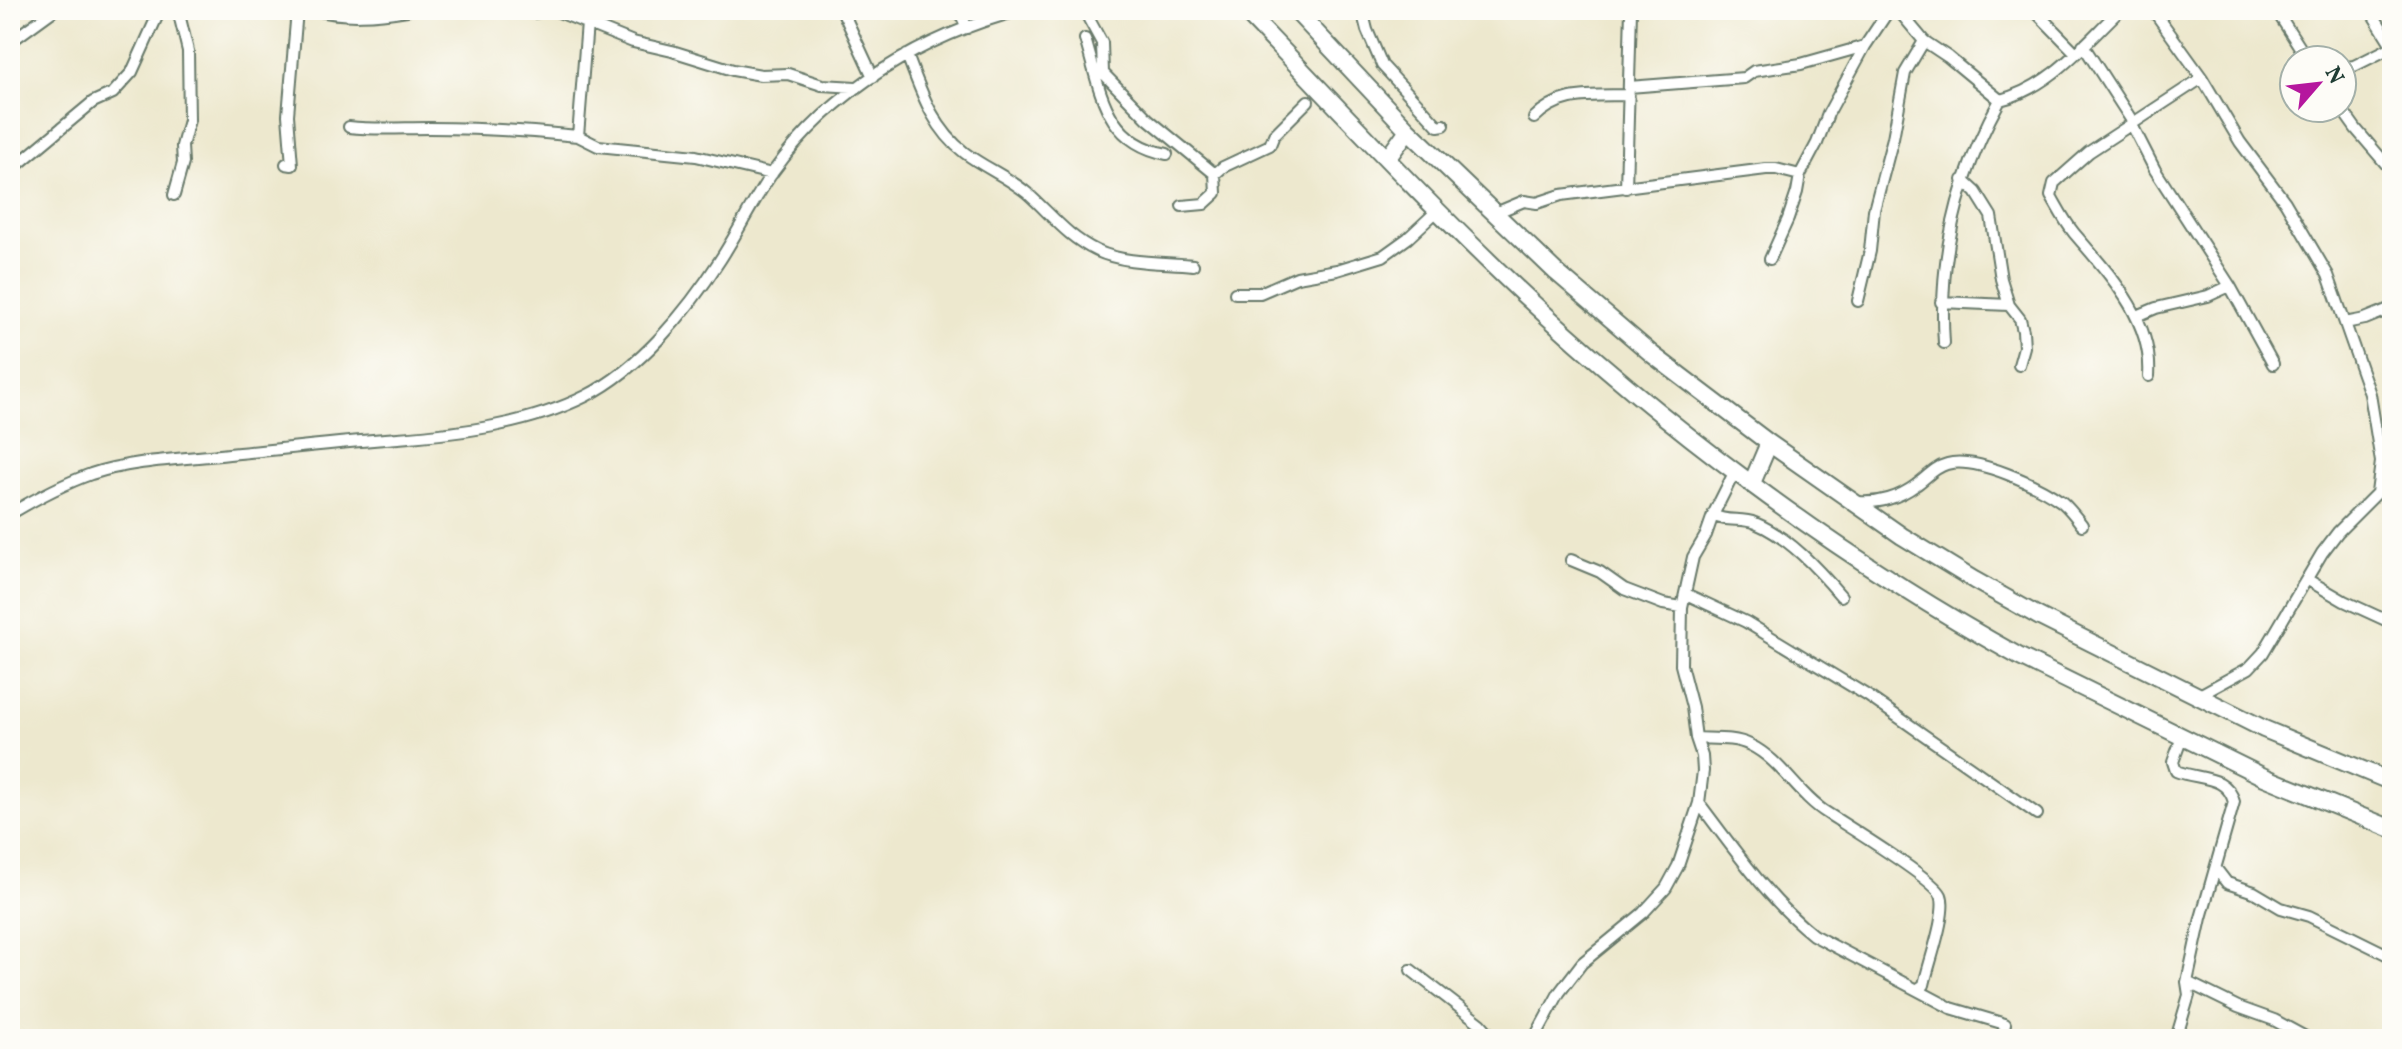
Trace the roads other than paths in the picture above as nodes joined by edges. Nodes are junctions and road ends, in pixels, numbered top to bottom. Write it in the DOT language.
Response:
graph roads {
  1 [pos="54,10"];
  2 [pos="160,10"];
  3 [pos="178,10"];
  4 [pos="297,10"];
  5 [pos="316,10"];
  6 [pos="407,10"];
  7 [pos="512,10"];
  8 [pos="552,10"];
  9 [pos="842,10"];
  10 [pos="959,10"];
  11 [pos="1022,10"];
  12 [pos="1084,10"];
  13 [pos="1244,10"];
  14 [pos="1295,10"];
  15 [pos="1362,10"];
  16 [pos="1631,10"];
  17 [pos="1889,10"];
  18 [pos="1898,10"];
  19 [pos="2034,10"];
  20 [pos="2120,10"];
  21 [pos="2153,10"];
  22 [pos="2276,10"];
  23 [pos="2370,10"];
  24 [pos="582,17"];
  25 [pos="967,28"];
  26 [pos="1085,39"];
  27 [pos="1924,41"];
  28 [pos="10,42"];
  29 [pos="2298,44"];
  30 [pos="1865,46"];
  31 [pos="2392,46"];
  32 [pos="2080,49"];
  33 [pos="907,55"];
  34 [pos="2358,64"];
  35 [pos="873,77"];
  36 [pos="2202,78"];
  37 [pos="856,87"];
  38 [pos="1629,91"];
  39 [pos="2000,100"];
  40 [pos="1308,101"];
  41 [pos="1534,118"];
  42 [pos="2133,124"];
  43 [pos="2352,124"];
  44 [pos="1444,125"];
  45 [pos="349,127"];
  46 [pos="1408,130"];
  47 [pos="578,136"];
  48 [pos="1167,154"];
  49 [pos="1387,159"];
  50 [pos="286,164"];
  51 [pos="10,171"];
  52 [pos="2392,171"];
  53 [pos="772,174"];
  54 [pos="1215,174"];
  55 [pos="1800,175"];
  56 [pos="1963,180"];
  57 [pos="1626,188"];
  58 [pos="174,195"];
  59 [pos="1182,206"];
  60 [pos="1438,210"];
  61 [pos="1493,214"];
  62 [pos="1770,259"];
  63 [pos="1193,265"];
  64 [pos="2230,286"];
  65 [pos="1235,293"];
  66 [pos="1858,301"];
  67 [pos="1941,302"];
  68 [pos="2009,305"];
  69 [pos="2392,308"];
  70 [pos="2137,316"];
  71 [pos="2345,323"];
  72 [pos="1944,343"];
  73 [pos="2273,364"];
  74 [pos="2019,365"];
  75 [pos="2149,376"];
  76 [pos="1769,443"];
  77 [pos="1735,471"];
  78 [pos="1752,483"];
  79 [pos="1883,500"];
  80 [pos="1852,502"];
  81 [pos="10,514"];
  82 [pos="1713,515"];
  83 [pos="1873,516"];
  84 [pos="2082,525"];
  85 [pos="1571,560"];
  86 [pos="2308,580"];
  87 [pos="1686,594"];
  88 [pos="1841,596"];
  89 [pos="1682,607"];
  90 [pos="2392,623"];
  91 [pos="2198,696"];
  92 [pos="2182,737"];
  93 [pos="1696,738"];
  94 [pos="2392,782"];
  95 [pos="1699,803"];
  96 [pos="2037,814"];
  97 [pos="2392,829"];
  98 [pos="2217,870"];
  99 [pos="2392,957"];
  100 [pos="1411,970"];
  101 [pos="2187,982"];
  102 [pos="1918,989"];
  103 [pos="1494,1039"];
  104 [pos="1534,1039"];
  105 [pos="2002,1039"];
  106 [pos="2176,1039"];
  107 [pos="2309,1039"];
  1 -- 28 [label="street"];
  2 -- 51 [label="street"];
  3 -- 58 [label="street"];
  4 -- 50 [label="street"];
  5 -- 6 [label="street"];
  7 -- 8 [label="street"];
  8 -- 24 [label="street"];
  9 -- 35 [label="street"];
  10 -- 25 [label="street"];
  11 -- 25 [label="street"];
  12 -- 54 [label="street"];
  13 -- 49 [label="highway"];
  14 -- 46 [label="highway"];
  15 -- 44 [label="street"];
  16 -- 38 [label="street"];
  17 -- 30 [label="street"];
  18 -- 27 [label="street"];
  19 -- 32 [label="street"];
  20 -- 32 [label="street"];
  21 -- 36 [label="street"];
  22 -- 29 [label="street"];
  23 -- 31 [label="street"];
  24 -- 37 [label="street"];
  24 -- 47 [label="street"];
  25 -- 33 [label="street"];
  26 -- 48 [label="street"];
  27 -- 39 [label="street"];
  27 -- 66 [label="street"];
  30 -- 38 [label="street"];
  30 -- 55 [label="street"];
  31 -- 34 [label="street"];
  32 -- 39 [label="street"];
  32 -- 42 [label="street"];
  33 -- 35 [label="street"];
  33 -- 63 [label="street"];
  35 -- 37 [label="street"];
  36 -- 42 [label="street"];
  36 -- 71 [label="street"];
  37 -- 53 [label="street"];
  38 -- 41 [label="street"];
  38 -- 57 [label="street"];
  39 -- 56 [label="street"];
  40 -- 54 [label="street"];
  42 -- 64 [label="street"];
  42 -- 70 [label="street"];
  43 -- 52 [label="street"];
  45 -- 47 [label="street"];
  46 -- 49 [label="highway"];
  46 -- 61 [label="highway"];
  47 -- 53 [label="street"];
  49 -- 60 [label="highway"];
  53 -- 81 [label="street"];
  54 -- 59 [label="street"];
  55 -- 57 [label="street"];
  55 -- 62 [label="street"];
  56 -- 67 [label="street"];
  56 -- 68 [label="street"];
  57 -- 61 [label="street"];
  60 -- 65 [label="street"];
  60 -- 77 [label="highway"];
  61 -- 76 [label="highway"];
  64 -- 70 [label="street"];
  64 -- 73 [label="street"];
  67 -- 68 [label="street"];
  67 -- 72 [label="street"];
  68 -- 74 [label="street"];
  69 -- 71 [label="street"];
  70 -- 75 [label="street"];
  71 -- 86 [label="street"];
  76 -- 78 [label="highway"];
  76 -- 80 [label="highway"];
  77 -- 78 [label="highway"];
  77 -- 82 [label="street"];
  78 -- 92 [label="highway"];
  79 -- 80 [label="street"];
  79 -- 83 [label="street"];
  79 -- 84 [label="street"];
  80 -- 83 [label="highway"];
  82 -- 87 [label="street"];
  82 -- 88 [label="street"];
  83 -- 91 [label="highway"];
  85 -- 89 [label="street"];
  86 -- 90 [label="street"];
  86 -- 91 [label="street"];
  87 -- 89 [label="street"];
  87 -- 96 [label="street"];
  89 -- 93 [label="street"];
  91 -- 94 [label="highway"];
  92 -- 97 [label="highway"];
  92 -- 98 [label="street"];
  93 -- 95 [label="street"];
  93 -- 102 [label="street"];
  95 -- 102 [label="street"];
  95 -- 104 [label="street"];
  98 -- 99 [label="street"];
  98 -- 101 [label="street"];
  100 -- 103 [label="street"];
  101 -- 106 [label="street"];
  101 -- 107 [label="street"];
  102 -- 105 [label="street"];
}
